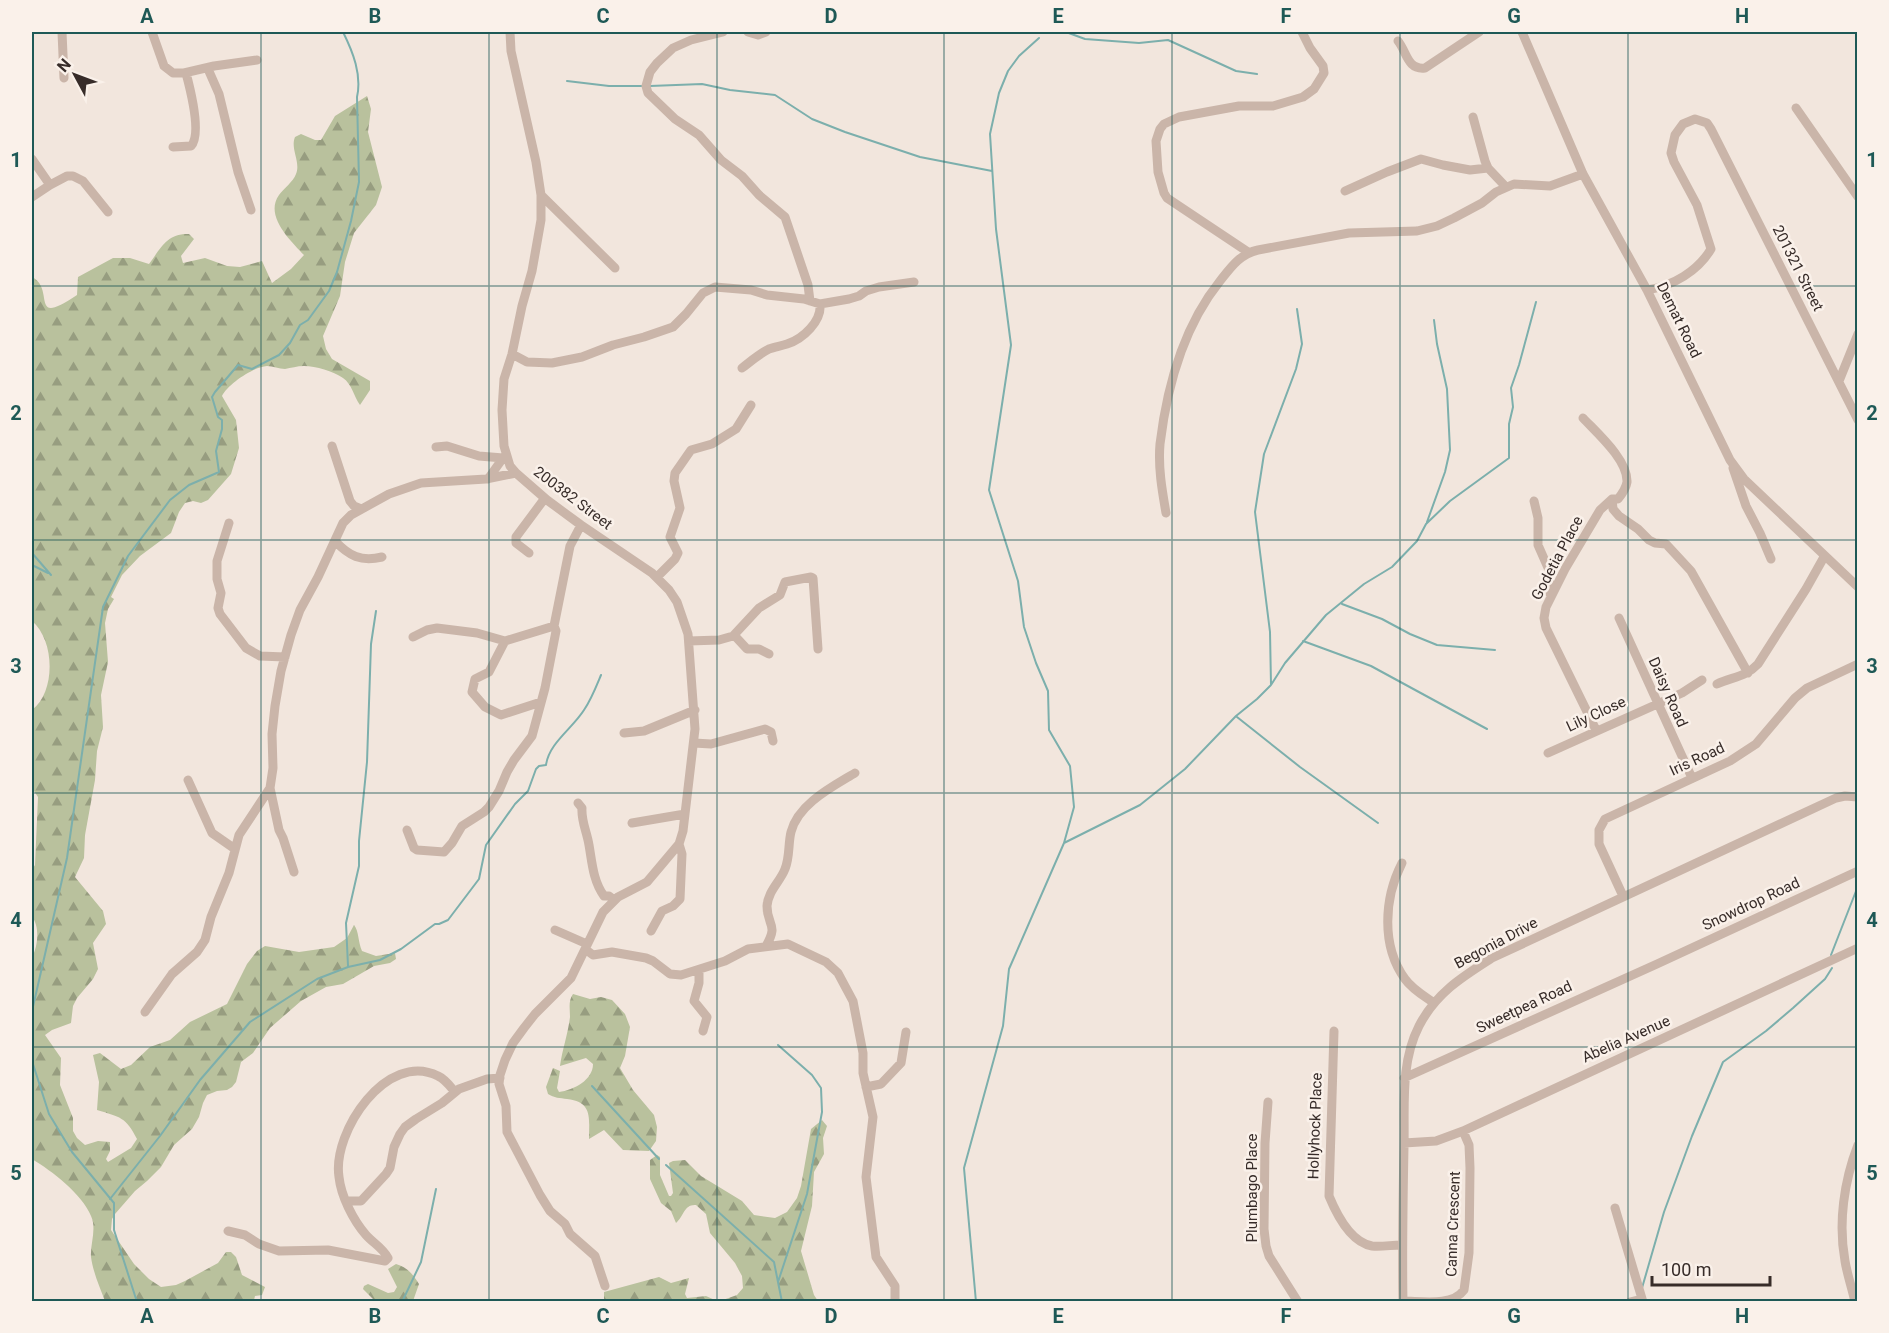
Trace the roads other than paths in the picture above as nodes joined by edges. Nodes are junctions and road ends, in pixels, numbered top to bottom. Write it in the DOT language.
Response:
graph roads {
  1 [pos="62,32"];
  2 [pos="152,32"];
  3 [pos="510,32"];
  4 [pos="723,32"];
  5 [pos="748,32"];
  6 [pos="766,32"];
  7 [pos="1302,32"];
  8 [pos="1479,32"];
  9 [pos="1521,32"];
  10 [pos="1398,41"];
  11 [pos="257,60"];
  12 [pos="208,69"];
  13 [pos="186,73"];
  14 [pos="64,78"];
  15 [pos="1796,108"];
  16 [pos="1473,117"];
  17 [pos="173,147"];
  18 [pos="32,159"];
  19 [pos="1488,168"];
  20 [pos="1583,174"];
  21 [pos="50,185"];
  22 [pos="1506,187"];
  23 [pos="1345,191"];
  24 [pos="541,195"];
  25 [pos="32,197"];
  26 [pos="1857,197"];
  27 [pos="251,210"];
  28 [pos="108,212"];
  29 [pos="1248,252"];
  30 [pos="615,268"];
  31 [pos="915,282"];
  32 [pos="1647,290"];
  33 [pos="810,301"];
  34 [pos="820,304"];
  35 [pos="1857,334"];
  36 [pos="512,354"];
  37 [pos="742,368"];
  38 [pos="1839,381"];
  39 [pos="750,405"];
  40 [pos="1583,418"];
  41 [pos="1857,420"];
  42 [pos="332,446"];
  43 [pos="436,447"];
  44 [pos="505,458"];
  45 [pos="1730,460"];
  46 [pos="516,474"];
  47 [pos="488,479"];
  48 [pos="545,498"];
  49 [pos="1612,500"];
  50 [pos="1534,501"];
  51 [pos="361,509"];
  52 [pos="1166,513"];
  53 [pos="229,523"];
  54 [pos="580,525"];
  55 [pos="335,541"];
  56 [pos="529,553"];
  57 [pos="1824,556"];
  58 [pos="382,557"];
  59 [pos="1771,559"];
  60 [pos="657,577"];
  61 [pos="1857,587"];
  62 [pos="1550,599"];
  63 [pos="1619,618"];
  64 [pos="554,626"];
  65 [pos="734,635"];
  66 [pos="413,637"];
  67 [pos="505,641"];
  68 [pos="689,641"];
  69 [pos="818,649"];
  70 [pos="769,654"];
  71 [pos="285,657"];
  72 [pos="1857,664"];
  73 [pos="1748,673"];
  74 [pos="1702,680"];
  75 [pos="1717,684"];
  76 [pos="541,702"];
  77 [pos="1657,704"];
  78 [pos="695,710"];
  79 [pos="1596,730"];
  80 [pos="624,733"];
  81 [pos="773,741"];
  82 [pos="694,742"];
  83 [pos="1548,753"];
  84 [pos="855,773"];
  85 [pos="1692,778"];
  86 [pos="188,780"];
  87 [pos="270,788"];
  88 [pos="1857,796"];
  89 [pos="578,803"];
  90 [pos="685,814"];
  91 [pos="632,823"];
  92 [pos="407,830"];
  93 [pos="679,844"];
  94 [pos="235,849"];
  95 [pos="1402,863"];
  96 [pos="1857,871"];
  97 [pos="294,872"];
  98 [pos="1623,896"];
  99 [pos="614,900"];
  100 [pos="555,930"];
  101 [pos="651,931"];
  102 [pos="766,946"];
  103 [pos="586,947"];
  104 [pos="1857,948"];
  105 [pos="1657,964"];
  106 [pos="699,970"];
  107 [pos="1434,1003"];
  108 [pos="145,1012"];
  109 [pos="703,1031"];
  110 [pos="1334,1031"];
  111 [pos="906,1032"];
  112 [pos="500,1078"];
  113 [pos="1404,1078"];
  114 [pos="866,1087"];
  115 [pos="455,1092"];
  116 [pos="1268,1102"];
  117 [pos="1463,1131"];
  118 [pos="1404,1143"];
  119 [pos="1857,1145"];
  120 [pos="347,1201"];
  121 [pos="1615,1208"];
  122 [pos="228,1231"];
  123 [pos="1401,1245"];
  124 [pos="605,1287"];
  125 [pos="1643,1300"];
  126 [pos="1403,1301"];
  127 [pos="895,1302"];
  128 [pos="1298,1302"];
  129 [pos="1630,1302"];
  130 [pos="1855,1302"];
  1 -- 14 [label="street"];
  2 -- 13 [label="street"];
  3 -- 24 [label="street, 200382 Street"];
  4 -- 33 [label="street"];
  5 -- 6 [label="street"];
  7 -- 29 [label="street"];
  8 -- 10 [label="street"];
  9 -- 20 [label="street, Demat Road"];
  11 -- 12 [label="street"];
  12 -- 13 [label="street"];
  12 -- 27 [label="street"];
  13 -- 17 [label="street"];
  15 -- 26 [label="street"];
  16 -- 19 [label="street"];
  18 -- 21 [label="street"];
  19 -- 22 [label="street"];
  19 -- 23 [label="street"];
  20 -- 22 [label="street"];
  20 -- 32 [label="street, Demat Road"];
  21 -- 25 [label="street"];
  21 -- 28 [label="street"];
  22 -- 29 [label="street"];
  24 -- 30 [label="street"];
  24 -- 36 [label="street, 200382 Street"];
  29 -- 52 [label="street"];
  31 -- 34 [label="street"];
  32 -- 38 [label="street, 201321 Street"];
  32 -- 45 [label="street, Demat Road"];
  33 -- 34 [label="street"];
  33 -- 36 [label="street"];
  34 -- 37 [label="street"];
  35 -- 38 [label="street"];
  36 -- 44 [label="street, 200382 Street"];
  38 -- 41 [label="street, 201321 Street"];
  39 -- 60 [label="street"];
  40 -- 49 [label="street, Godetia Place"];
  42 -- 51 [label="street"];
  43 -- 44 [label="street"];
  44 -- 46 [label="street, 200382 Street"];
  44 -- 47 [label="street"];
  45 -- 57 [label="street, Demat Road"];
  45 -- 59 [label="street"];
  46 -- 47 [label="street"];
  46 -- 48 [label="street, 200382 Street"];
  47 -- 51 [label="street"];
  48 -- 54 [label="street, 200382 Street"];
  48 -- 56 [label="street"];
  49 -- 62 [label="street, Godetia Place"];
  49 -- 73 [label="street"];
  50 -- 62 [label="street"];
  51 -- 55 [label="street"];
  53 -- 71 [label="street"];
  54 -- 60 [label="street, 200382 Street"];
  54 -- 64 [label="street"];
  55 -- 58 [label="street"];
  55 -- 71 [label="street"];
  57 -- 61 [label="street, Demat Road"];
  57 -- 73 [label="street"];
  60 -- 68 [label="street, 200382 Street"];
  62 -- 79 [label="street, Godetia Place"];
  63 -- 77 [label="street, Daisy Road"];
  64 -- 67 [label="street"];
  64 -- 76 [label="street"];
  65 -- 68 [label="street"];
  65 -- 69 [label="street"];
  65 -- 70 [label="street"];
  66 -- 67 [label="street"];
  67 -- 76 [label="street"];
  68 -- 78 [label="street, 200382 Street"];
  71 -- 87 [label="street"];
  72 -- 85 [label="street, Iris Road"];
  73 -- 75 [label="street"];
  74 -- 77 [label="street, Lily Close"];
  76 -- 92 [label="street"];
  77 -- 79 [label="street, Lily Close"];
  77 -- 85 [label="street, Daisy Road"];
  78 -- 80 [label="street"];
  78 -- 82 [label="street, 200382 Street"];
  79 -- 83 [label="street, Lily Close"];
  81 -- 82 [label="street"];
  82 -- 90 [label="street, 200382 Street"];
  84 -- 102 [label="street"];
  85 -- 98 [label="street, Iris Road"];
  86 -- 94 [label="street"];
  87 -- 94 [label="street"];
  87 -- 97 [label="street"];
  88 -- 98 [label="street, Begonia Drive"];
  89 -- 99 [label="street"];
  90 -- 91 [label="street"];
  90 -- 93 [label="street, 200382 Street"];
  93 -- 99 [label="street, 200382 Street"];
  93 -- 101 [label="street"];
  94 -- 108 [label="street"];
  95 -- 107 [label="street"];
  96 -- 105 [label="street, Snowdrop Road"];
  98 -- 107 [label="street, Begonia Drive"];
  99 -- 103 [label="street"];
  100 -- 103 [label="street"];
  102 -- 106 [label="street"];
  102 -- 114 [label="street"];
  103 -- 106 [label="street"];
  103 -- 112 [label="street"];
  104 -- 117 [label="street, Abelia Avenue"];
  105 -- 113 [label="street, Sweetpea Road"];
  106 -- 109 [label="street"];
  107 -- 113 [label="street, Begonia Drive"];
  110 -- 123 [label="street, Hollyhock Place"];
  111 -- 114 [label="street"];
  112 -- 115 [label="street"];
  112 -- 124 [label="street"];
  113 -- 118 [label="street, Begonia Drive"];
  114 -- 127 [label="street"];
  115 -- 120 [label="street"];
  115 -- 120 [label="street"];
  116 -- 128 [label="street, Plumbago Place"];
  117 -- 118 [label="street, Abelia Avenue"];
  117 -- 126 [label="street, Canna Crescent"];
  118 -- 123 [label="street, Begonia Drive"];
  119 -- 130 [label="street"];
  120 -- 122 [label="street"];
  121 -- 125 [label="street"];
  123 -- 126 [label="street, Begonia Drive"];
  125 -- 129 [label="street"];
}
